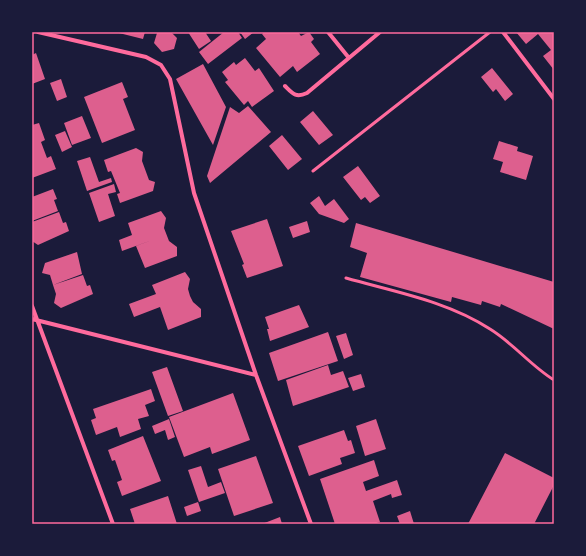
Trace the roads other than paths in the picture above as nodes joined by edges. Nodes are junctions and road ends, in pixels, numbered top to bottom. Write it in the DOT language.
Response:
graph roads {
  1 [pos="38,32"];
  2 [pos="328,32"];
  3 [pos="380,32"];
  4 [pos="490,32"];
  5 [pos="503,32"];
  6 [pos="348,58"];
  7 [pos="285,86"];
  8 [pos="554,99"];
  9 [pos="313,171"];
  10 [pos="346,278"];
  11 [pos="32,306"];
  12 [pos="32,319"];
  13 [pos="37,320"];
  14 [pos="256,374"];
  15 [pos="554,380"];
  16 [pos="113,524"];
  17 [pos="311,524"];
  1 -- 14 [label="street"];
  2 -- 6 [label="street"];
  3 -- 6 [label="street"];
  4 -- 9 [label="lane"];
  5 -- 8 [label="street"];
  6 -- 7 [label="street"];
  10 -- 15 [label="lane"];
  11 -- 13 [label="street"];
  12 -- 13 [label="street"];
  13 -- 14 [label="street"];
  13 -- 16 [label="street"];
  14 -- 17 [label="street"];
}
